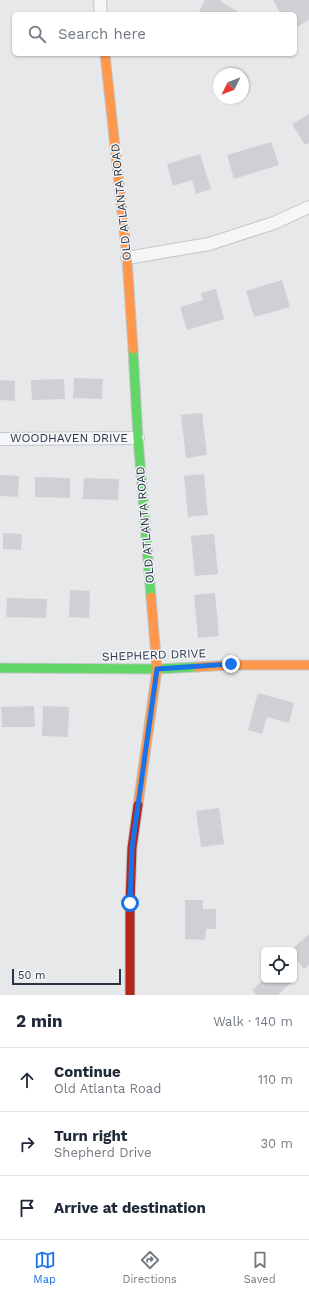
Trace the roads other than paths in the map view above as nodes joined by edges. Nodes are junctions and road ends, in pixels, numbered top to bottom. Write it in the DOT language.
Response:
graph roads {
  1 [pos="100,0"];
  2 [pos="101,12"];
  3 [pos="106,56"];
  4 [pos="309,207"];
  5 [pos="127,258"];
  6 [pos="138,438"];
  7 [pos="0,439"];
  8 [pos="309,665"];
  9 [pos="0,668"];
  10 [pos="157,669"];
  11 [pos="130,995"];
  1 -- 2 [label="street"];
  3 -- 5 [label="street, OLD ATLANTA ROAD"];
  4 -- 5 [label="street"];
  5 -- 6 [label="street, OLD ATLANTA ROAD"];
  6 -- 7 [label="street, WOODHAVEN DRIVE"];
  6 -- 10 [label="street, OLD ATLANTA ROAD"];
  8 -- 10 [label="street, SHEPHERD DRIVE"];
  9 -- 10 [label="street, SHEPHERD DRIVE"];
  10 -- 11 [label="street, OLD ATLANTA ROAD"];
}
